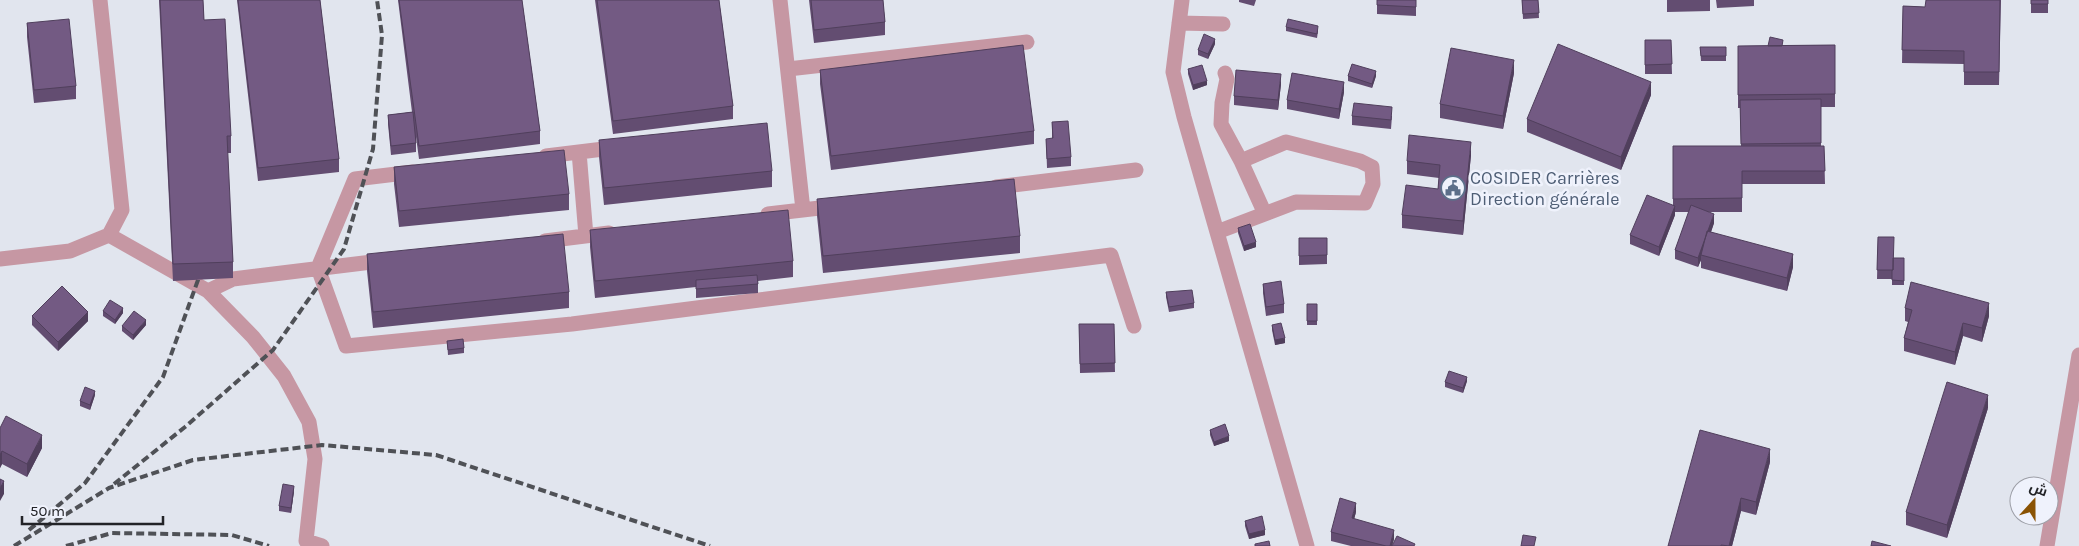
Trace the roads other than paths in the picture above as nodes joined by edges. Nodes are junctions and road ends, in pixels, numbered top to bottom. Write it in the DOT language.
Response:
graph roads {
  1 [pos="100,0"];
  2 [pos="780,0"];
  3 [pos="1182,0"];
  4 [pos="1179,24"];
  5 [pos="1223,24"];
  6 [pos="1027,42"];
  7 [pos="788,69"];
  8 [pos="1225,73"];
  9 [pos="638,145"];
  10 [pos="579,152"];
  11 [pos="530,158"];
  12 [pos="1241,161"];
  13 [pos="1136,170"];
  14 [pos="423,171"];
  15 [pos="979,189"];
  16 [pos="852,204"];
  17 [pos="803,210"];
  18 [pos="1265,214"];
  19 [pos="754,216"];
  20 [pos="626,231"];
  21 [pos="1217,232"];
  22 [pos="109,235"];
  23 [pos="586,236"];
  24 [pos="529,243"];
  25 [pos="404,258"];
  26 [pos="0,259"];
  27 [pos="318,268"];
  28 [pos="208,291"];
  29 [pos="1134,326"];
  30 [pos="2079,355"];
  31 [pos="322,546"];
  32 [pos="1307,546"];
  33 [pos="2047,546"];
  1 -- 22 [label="street"];
  2 -- 7 [label="street"];
  3 -- 4 [label="street"];
  4 -- 5 [label="street"];
  4 -- 21 [label="street"];
  6 -- 7 [label="street"];
  7 -- 17 [label="street"];
  8 -- 12 [label="street"];
  9 -- 10 [label="street"];
  10 -- 11 [label="street"];
  10 -- 23 [label="street"];
  12 -- 18 [label="street"];
  12 -- 18 [label="street"];
  13 -- 15 [label="street"];
  14 -- 27 [label="street"];
  16 -- 17 [label="street"];
  17 -- 19 [label="street"];
  18 -- 21 [label="street"];
  20 -- 23 [label="street"];
  21 -- 32 [label="street"];
  22 -- 26 [label="street"];
  22 -- 28 [label="street"];
  23 -- 24 [label="street"];
  25 -- 27 [label="street"];
  27 -- 28 [label="street"];
  27 -- 29 [label="street"];
  28 -- 31 [label="street"];
  30 -- 33 [label="street"];
}
